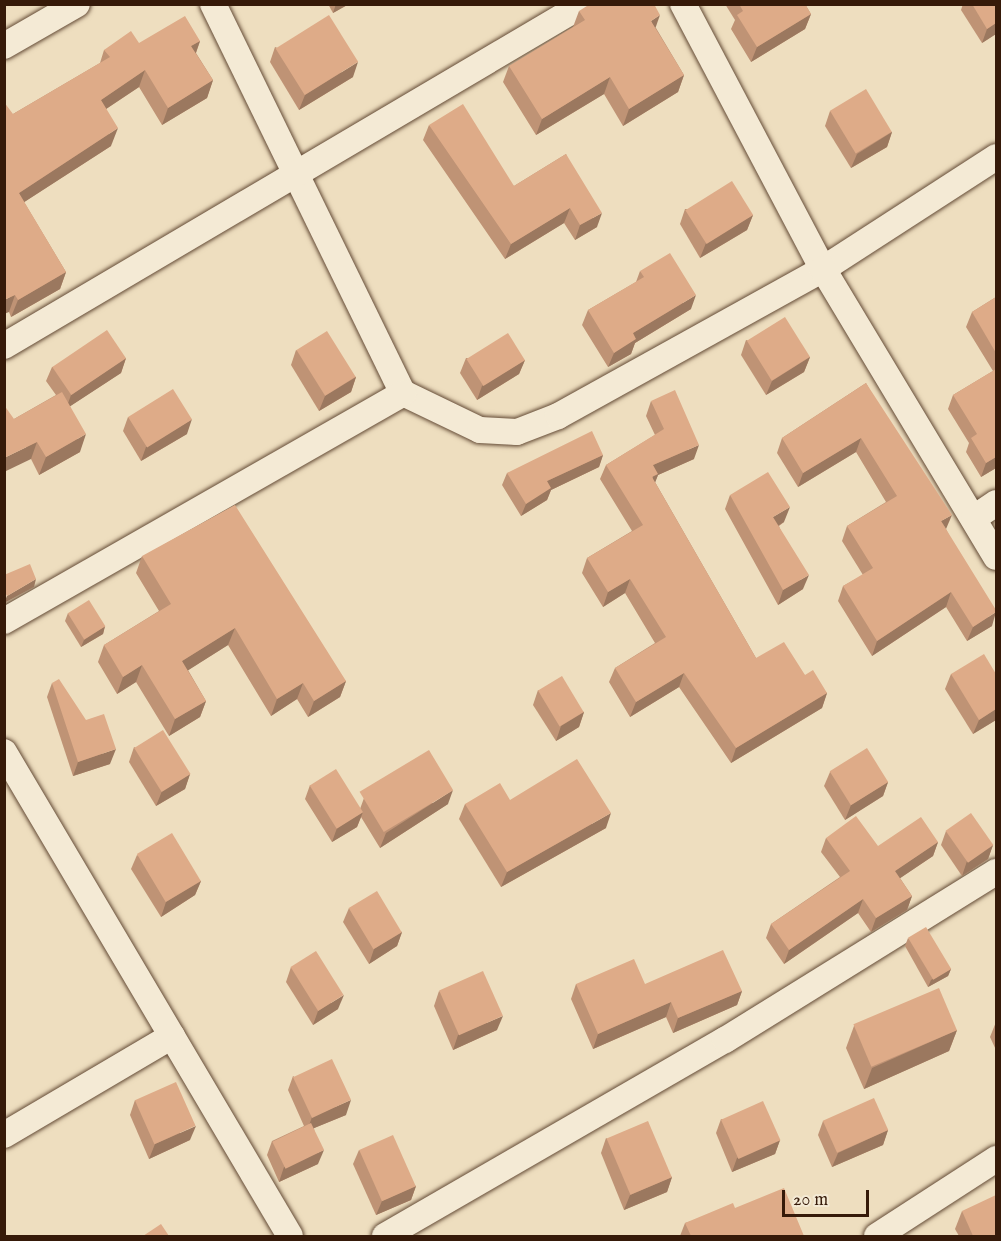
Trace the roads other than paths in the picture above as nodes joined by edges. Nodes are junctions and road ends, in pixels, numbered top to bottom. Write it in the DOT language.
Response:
graph roads {
  1 [pos="77,4"];
  2 [pos="213,4"];
  3 [pos="584,4"];
  4 [pos="683,4"];
  5 [pos="4,46"];
  6 [pos="996,157"];
  7 [pos="295,172"];
  8 [pos="823,269"];
  9 [pos="4,346"];
  10 [pos="403,393"];
  11 [pos="996,503"];
  12 [pos="974,518"];
  13 [pos="996,557"];
  14 [pos="4,621"];
  15 [pos="4,752"];
  16 [pos="996,872"];
  17 [pos="172,1036"];
  18 [pos="4,1135"];
  19 [pos="996,1159"];
  20 [pos="290,1236"];
  21 [pos="385,1236"];
  22 [pos="877,1236"];
  1 -- 5 [label="street"];
  2 -- 7 [label="street"];
  3 -- 7 [label="street"];
  4 -- 8 [label="street"];
  6 -- 8 [label="street"];
  7 -- 9 [label="street"];
  7 -- 10 [label="street"];
  8 -- 10 [label="street"];
  8 -- 12 [label="street"];
  10 -- 14 [label="street"];
  11 -- 12 [label="street"];
  12 -- 13 [label="street"];
  15 -- 17 [label="street"];
  16 -- 21 [label="street"];
  17 -- 18 [label="street"];
  17 -- 20 [label="street"];
  19 -- 22 [label="street"];
}
